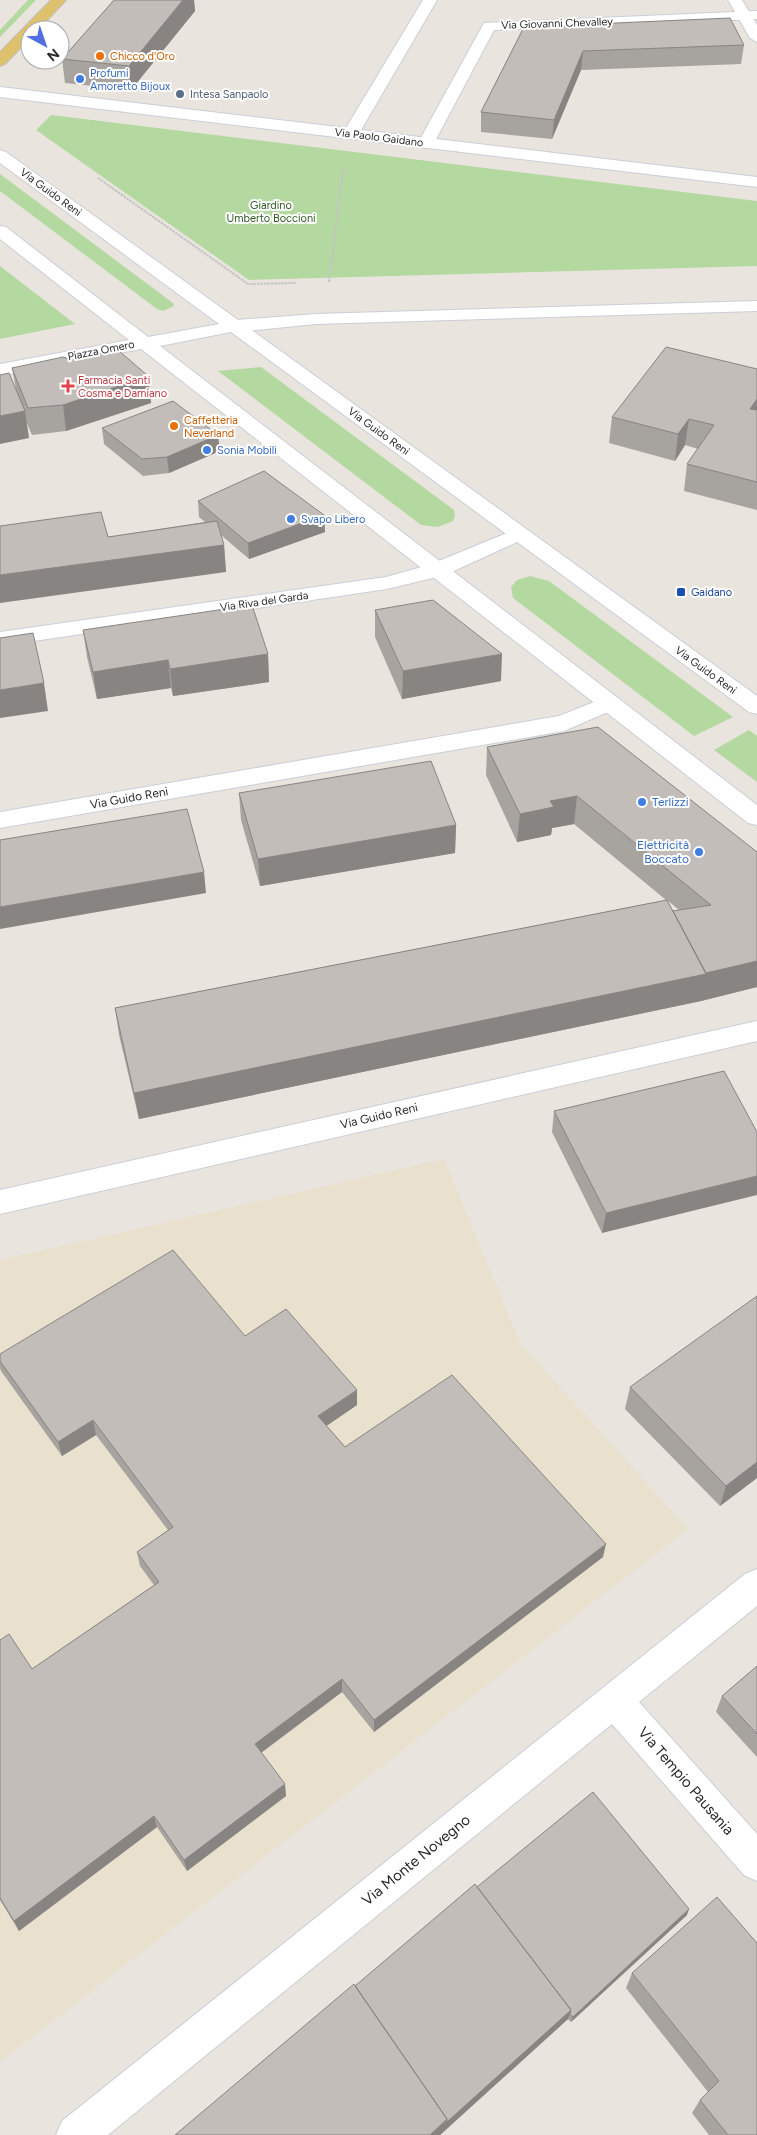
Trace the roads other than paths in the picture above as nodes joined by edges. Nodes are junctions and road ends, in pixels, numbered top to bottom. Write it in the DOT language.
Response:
graph roads {
  1 [pos="59,0"];
  2 [pos="430,0"];
  3 [pos="736,0"];
  4 [pos="750,15"];
  5 [pos="757,38"];
  6 [pos="0,62"];
  7 [pos="0,92"];
  8 [pos="351,134"];
  9 [pos="426,142"];
  10 [pos="0,155"];
  11 [pos="757,182"];
  12 [pos="0,231"];
  13 [pos="757,306"];
  14 [pos="236,326"];
  15 [pos="143,342"];
  16 [pos="0,370"];
  17 [pos="519,534"];
  18 [pos="437,570"];
  19 [pos="0,639"];
  20 [pos="609,703"];
  21 [pos="757,707"];
  22 [pos="757,818"];
  23 [pos="0,820"];
  24 [pos="757,1031"];
  25 [pos="0,1202"];
  26 [pos="757,1585"];
  27 [pos="615,1700"];
  28 [pos="757,1862"];
  29 [pos="76,2135"];
  1 -- 6 [label="main road"];
  2 -- 8 [label="street"];
  3 -- 4 [label="street"];
  4 -- 5 [label="street"];
  4 -- 9 [label="street, Via Giovanni Chevalley"];
  7 -- 8 [label="street, Via Paolo Gaidano"];
  8 -- 9 [label="street, Via Paolo Gaidano"];
  9 -- 11 [label="street, Via Paolo Gaidano"];
  10 -- 14 [label="street, Via Guido Reni"];
  12 -- 15 [label="street"];
  13 -- 14 [label="street"];
  14 -- 15 [label="street"];
  14 -- 17 [label="street, Via Guido Reni"];
  15 -- 16 [label="street, Piazza Omero"];
  15 -- 18 [label="street"];
  17 -- 18 [label="street, Via Riva del Garda"];
  17 -- 21 [label="street, Via Guido Reni"];
  18 -- 19 [label="street, Via Riva del Garda"];
  18 -- 20 [label="street"];
  20 -- 22 [label="street"];
  20 -- 23 [label="street, Via Guido Reni"];
  24 -- 25 [label="street, Via Guido Reni"];
  26 -- 27 [label="street, Via Monte Novegno"];
  27 -- 28 [label="street, Via Tempio Pausania"];
  27 -- 29 [label="street, Via Monte Novegno"];
}
